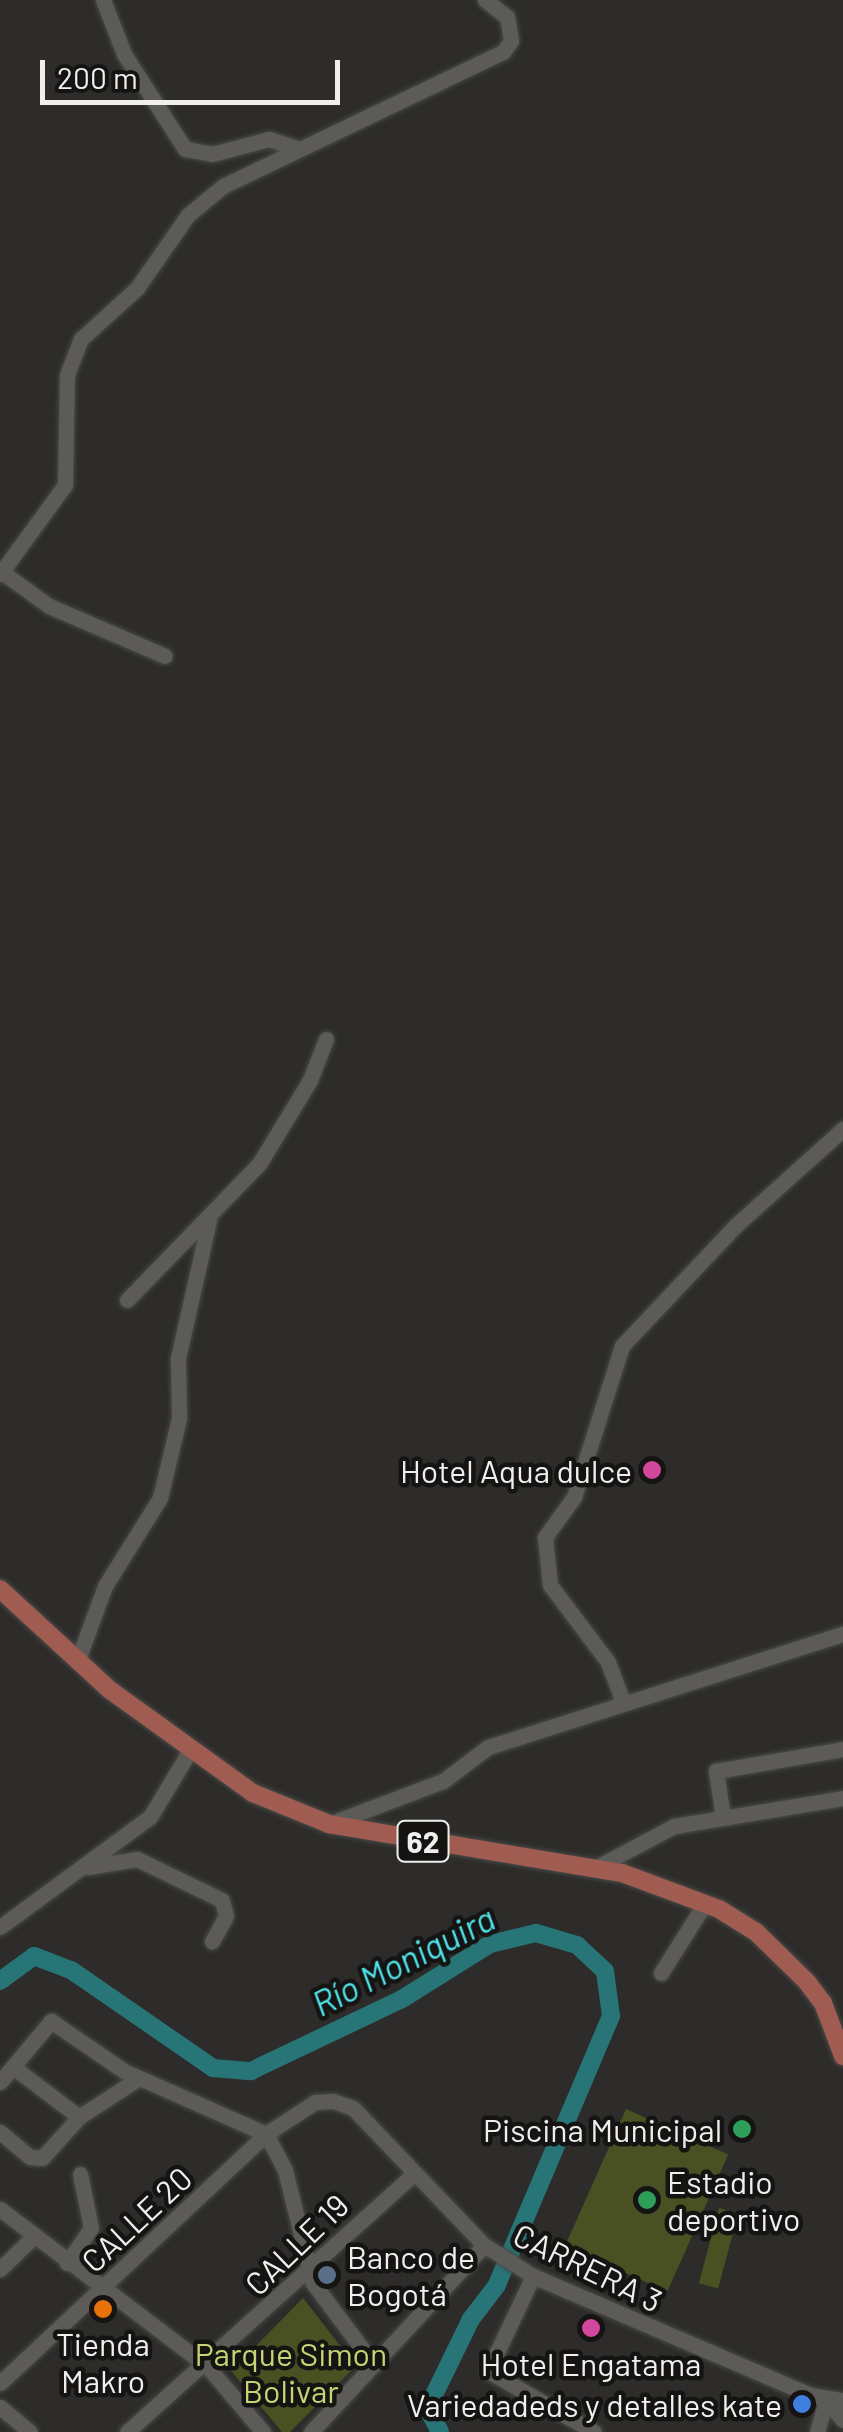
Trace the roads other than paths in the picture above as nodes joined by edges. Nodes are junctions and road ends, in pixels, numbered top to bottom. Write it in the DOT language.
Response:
graph roads {
  1 [pos="104,0"];
  2 [pos="485,0"];
  3 [pos="297,148"];
  4 [pos="1,573"];
  5 [pos="165,656"];
  6 [pos="326,1040"];
  7 [pos="843,1128"];
  8 [pos="209,1220"];
  9 [pos="126,1300"];
  10 [pos="0,1589"];
  11 [pos="843,1634"];
  12 [pos="77,1662"];
  13 [pos="623,1702"];
  14 [pos="843,1750"];
  15 [pos="189,1752"];
  16 [pos="843,1798"];
  17 [pos="723,1817"];
  18 [pos="328,1824"];
  19 [pos="593,1868"];
  20 [pos="78,1870"];
  21 [pos="706,1903"];
  22 [pos="0,1928"];
  23 [pos="212,1941"];
  24 [pos="661,1973"];
  25 [pos="843,2056"];
  26 [pos="13,2067"];
  27 [pos="139,2078"];
  28 [pos="0,2082"];
  29 [pos="315,2102"];
  30 [pos="79,2117"];
  31 [pos="0,2132"];
  32 [pos="266,2134"];
  33 [pos="80,2174"];
  34 [pos="412,2175"];
  35 [pos="0,2209"];
  36 [pos="34,2236"];
  37 [pos="489,2248"];
  38 [pos="67,2263"];
  39 [pos="308,2266"];
  40 [pos="0,2270"];
  41 [pos="533,2276"];
  42 [pos="100,2290"];
  43 [pos="372,2362"];
  44 [pos="207,2366"];
  45 [pos="0,2383"];
  46 [pos="834,2400"];
  47 [pos="0,2407"];
  48 [pos="843,2420"];
  49 [pos="30,2432"];
  50 [pos="128,2432"];
  51 [pos="263,2432"];
  52 [pos="311,2432"];
  53 [pos="594,2432"];
  54 [pos="817,2432"];
  1 -- 3 [label="street"];
  2 -- 3 [label="street"];
  3 -- 4 [label="street"];
  4 -- 5 [label="street"];
  6 -- 8 [label="street"];
  7 -- 13 [label="street"];
  8 -- 9 [label="street"];
  8 -- 12 [label="street"];
  10 -- 12 [label="main road, 62"];
  11 -- 13 [label="street"];
  12 -- 15 [label="main road, 62"];
  13 -- 18 [label="street"];
  14 -- 17 [label="street"];
  15 -- 18 [label="main road, 62"];
  15 -- 20 [label="street"];
  16 -- 17 [label="street"];
  17 -- 19 [label="street"];
  18 -- 19 [label="main road, 62"];
  19 -- 21 [label="main road, 62"];
  20 -- 22 [label="street"];
  20 -- 23 [label="street"];
  21 -- 24 [label="street"];
  21 -- 25 [label="main road, 62"];
  26 -- 27 [label="street"];
  26 -- 28 [label="street"];
  26 -- 30 [label="street"];
  27 -- 30 [label="street"];
  27 -- 32 [label="street"];
  29 -- 32 [label="street, CALLE 20"];
  29 -- 34 [label="street, CARRERA 3"];
  30 -- 31 [label="street"];
  32 -- 39 [label="street"];
  32 -- 42 [label="street, CALLE 20"];
  33 -- 38 [label="street"];
  34 -- 37 [label="street, CARRERA 3"];
  34 -- 39 [label="street, CALLE 19"];
  35 -- 36 [label="street"];
  36 -- 38 [label="street"];
  36 -- 40 [label="street"];
  37 -- 41 [label="street, CARRERA 3"];
  37 -- 43 [label="street"];
  38 -- 42 [label="street"];
  39 -- 43 [label="street"];
  39 -- 44 [label="street, CALLE 19"];
  41 -- 46 [label="street, CARRERA 3"];
  41 -- 53 [label="street"];
  42 -- 44 [label="street"];
  42 -- 45 [label="street, CALLE 20"];
  43 -- 52 [label="street"];
  44 -- 50 [label="street, CALLE 19"];
  44 -- 51 [label="street"];
  46 -- 48 [label="street"];
  46 -- 54 [label="street"];
  47 -- 49 [label="street"];
}
